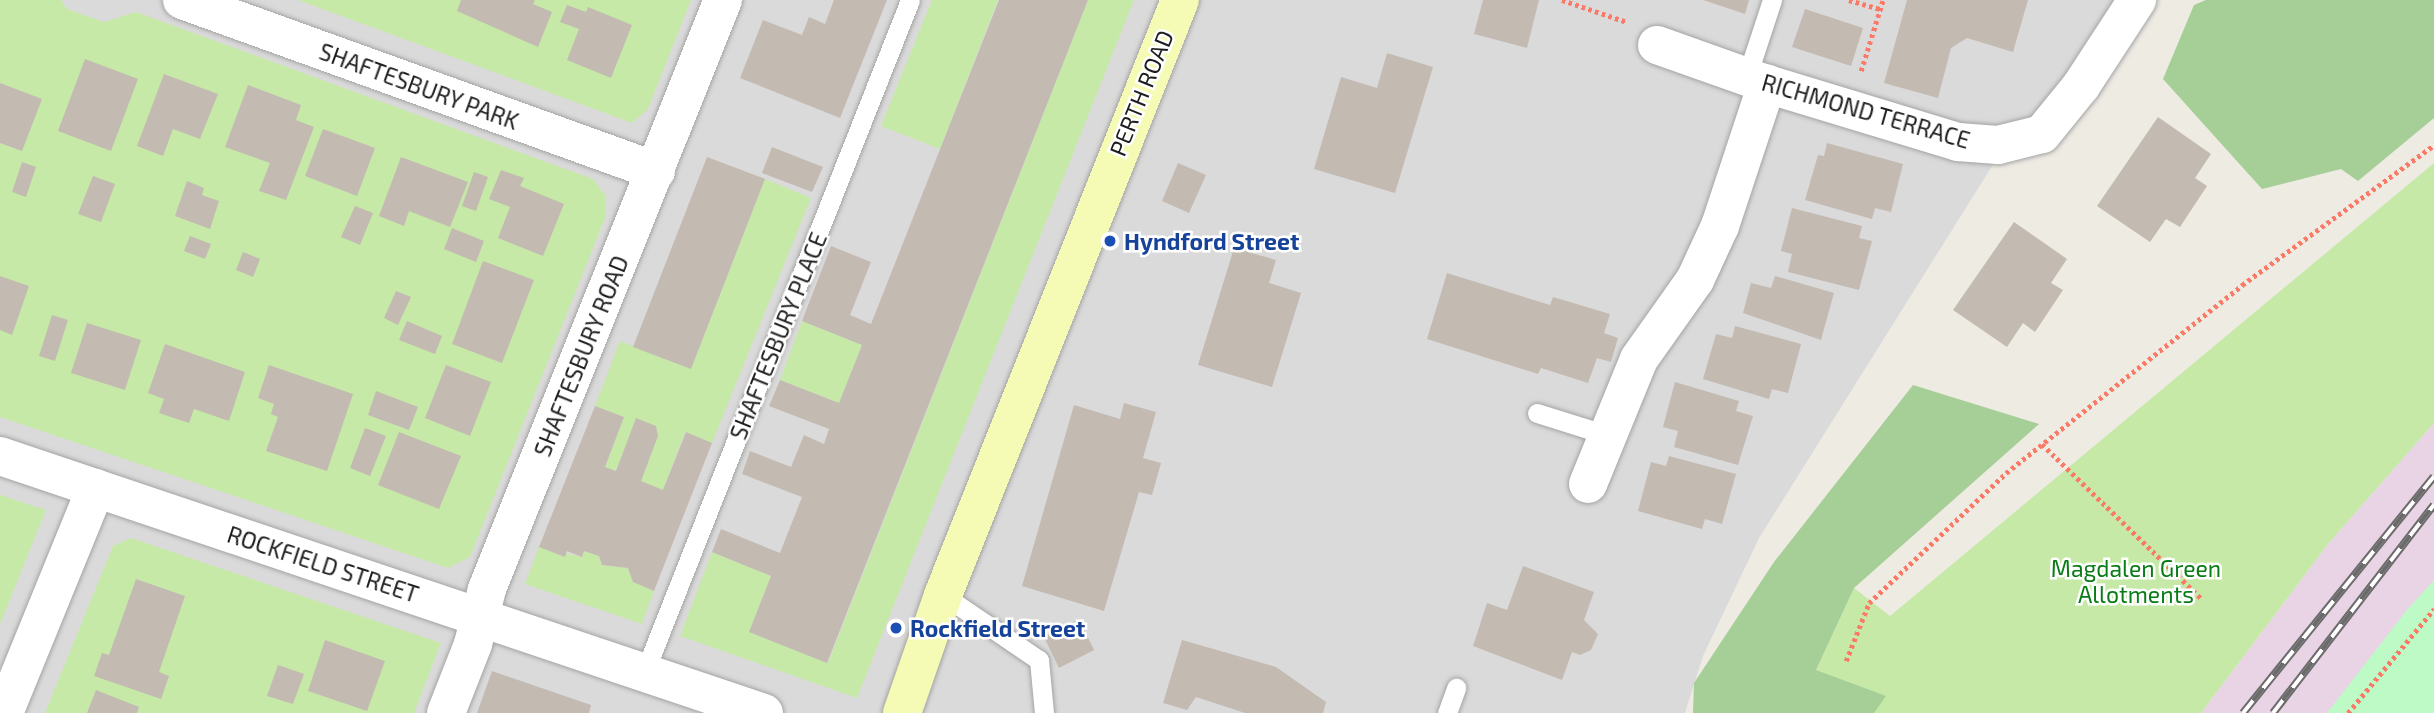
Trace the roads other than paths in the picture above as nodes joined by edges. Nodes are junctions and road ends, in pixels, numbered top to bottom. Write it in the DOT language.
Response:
graph roads {
  1 [pos="182,0"];
  2 [pos="723,0"];
  3 [pos="910,0"];
  4 [pos="1180,0"];
  5 [pos="1772,0"];
  6 [pos="2137,0"];
  7 [pos="1657,45"];
  8 [pos="1757,80"];
  9 [pos="656,171"];
  10 [pos="1537,413"];
  11 [pos="1607,435"];
  12 [pos="0,456"];
  13 [pos="1588,484"];
  14 [pos="96,488"];
  15 [pos="943,594"];
  16 [pos="481,616"];
  17 [pos="645,671"];
  18 [pos="1456,688"];
  19 [pos="4,713"];
  20 [pos="446,713"];
  21 [pos="764,713"];
  22 [pos="902,713"];
  23 [pos="1044,713"];
  24 [pos="1447,713"];
  1 -- 9 [label="street, SHAFTESBURY PARK"];
  2 -- 9 [label="street, SHAFTESBURY ROAD"];
  3 -- 17 [label="lane, SHAFTESBURY PLACE"];
  4 -- 15 [label="street, PERTH ROAD"];
  5 -- 8 [label="lane"];
  6 -- 8 [label="street, RICHMOND TERRACE"];
  7 -- 8 [label="street, RICHMOND TERRACE"];
  8 -- 11 [label="street"];
  9 -- 16 [label="street, SHAFTESBURY ROAD"];
  10 -- 11 [label="lane"];
  11 -- 13 [label="street"];
  12 -- 14 [label="street, ROCKFIELD STREET"];
  14 -- 16 [label="street, ROCKFIELD STREET"];
  14 -- 19 [label="street"];
  15 -- 22 [label="street, PERTH ROAD"];
  15 -- 23 [label="lane"];
  16 -- 17 [label="street, ROCKFIELD STREET"];
  16 -- 20 [label="street, SHAFTESBURY ROAD"];
  17 -- 21 [label="street, ROCKFIELD STREET"];
  18 -- 24 [label="lane"];
}
